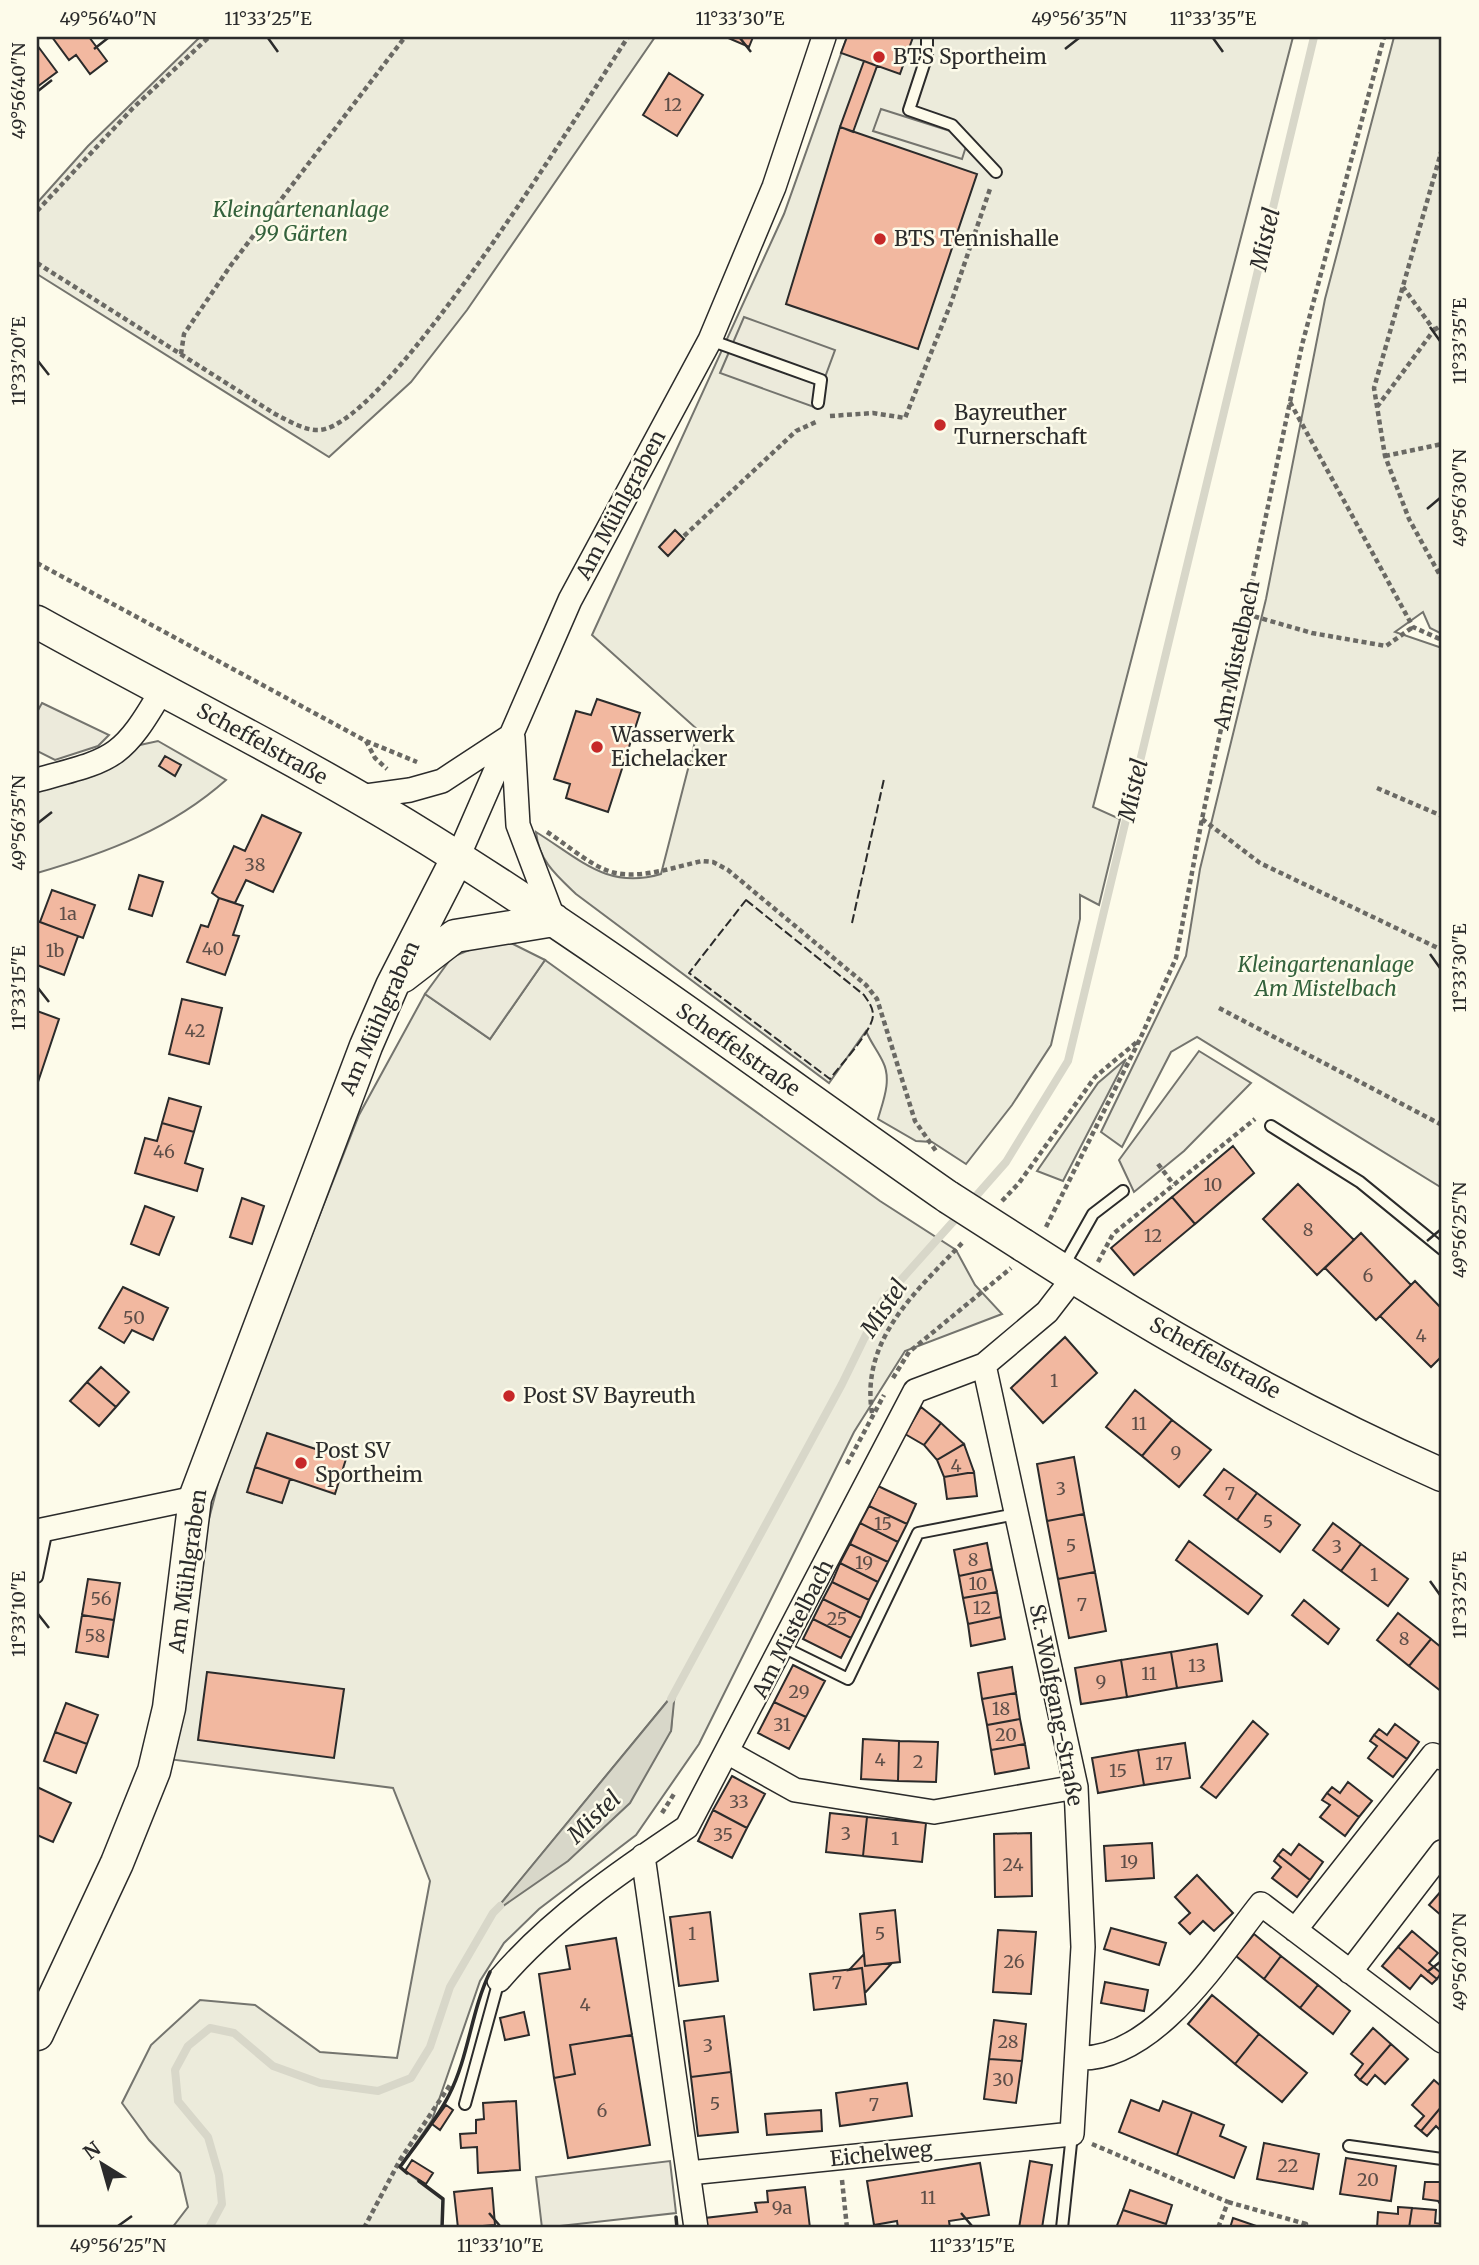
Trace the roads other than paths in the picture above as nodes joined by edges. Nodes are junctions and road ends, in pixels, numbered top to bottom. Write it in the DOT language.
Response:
graph roads {
  1 [pos="824,37"];
  2 [pos="927,37"];
  3 [pos="996,172"];
  4 [pos="710,340"];
  5 [pos="818,402"];
  6 [pos="37,622"];
  7 [pos="162,690"];
  8 [pos="513,735"];
  9 [pos="37,780"];
  10 [pos="359,797"];
  11 [pos="457,857"];
  12 [pos="554,920"];
  13 [pos="392,986"];
  14 [pos="1271,1126"];
  15 [pos="1122,1191"];
  16 [pos="1442,1249"];
  17 [pos="1068,1273"];
  18 [pos="984,1365"];
  19 [pos="1442,1475"];
  20 [pos="195,1499"];
  21 [pos="1016,1514"];
  22 [pos="42,1530"];
  23 [pos="37,1577"];
  24 [pos="783,1647"];
  25 [pos="729,1753"];
  26 [pos="1442,1758"];
  27 [pos="1076,1787"];
  28 [pos="1442,1852"];
  29 [pos="643,1856"];
  30 [pos="1295,1930"];
  31 [pos="1350,1972"];
  32 [pos="499,1980"];
  33 [pos="37,2034"];
  34 [pos="1442,2041"];
  35 [pos="1077,2058"];
  36 [pos="465,2104"];
  37 [pos="1072,2134"];
  38 [pos="1349,2146"];
  39 [pos="1442,2159"];
  40 [pos="689,2173"];
  41 [pos="696,2228"];
  42 [pos="1062,2228"];
  1 -- 4 [label="street, Am Mühlgraben"];
  2 -- 3 [label="lane"];
  4 -- 5 [label="lane"];
  4 -- 8 [label="street, Am Mühlgraben"];
  6 -- 7 [label="main road, Scheffelstraße"];
  7 -- 9 [label="street"];
  7 -- 10 [label="main road, Scheffelstraße"];
  8 -- 10 [label="street"];
  8 -- 11 [label="street, Am Mühlgraben"];
  8 -- 12 [label="street"];
  10 -- 11 [label="main road, Scheffelstraße"];
  11 -- 12 [label="main road, Scheffelstraße"];
  11 -- 13 [label="main road, Am Mühlgraben"];
  12 -- 13 [label="main road"];
  12 -- 17 [label="main road, Scheffelstraße, bridge"];
  13 -- 20 [label="main road, Am Mühlgraben"];
  14 -- 16 [label="lane"];
  15 -- 17 [label="lane"];
  17 -- 18 [label="street, Am Mistelbach"];
  17 -- 19 [label="main road, Scheffelstraße"];
  18 -- 21 [label="street, St.-Wolfgang-Straße"];
  18 -- 24 [label="street, Am Mistelbach"];
  20 -- 22 [label="street"];
  20 -- 33 [label="main road, Am Mühlgraben"];
  21 -- 24 [label="lane"];
  21 -- 27 [label="street, St.-Wolfgang-Straße"];
  22 -- 23 [label="lane"];
  24 -- 25 [label="street, Am Mistelbach"];
  25 -- 27 [label="street"];
  25 -- 29 [label="street, Am Mistelbach"];
  26 -- 30 [label="street"];
  27 -- 35 [label="street, St.-Wolfgang-Straße"];
  28 -- 31 [label="street"];
  29 -- 32 [label="street, Am Mistelbach"];
  29 -- 40 [label="street"];
  30 -- 31 [label="street"];
  30 -- 35 [label="street"];
  31 -- 34 [label="street"];
  32 -- 36 [label="lane"];
  35 -- 37 [label="street, St.-Wolfgang-Straße"];
  37 -- 40 [label="street, Eichelweg"];
  37 -- 42 [label="lane"];
  38 -- 39 [label="lane"];
  40 -- 41 [label="street"];
}
